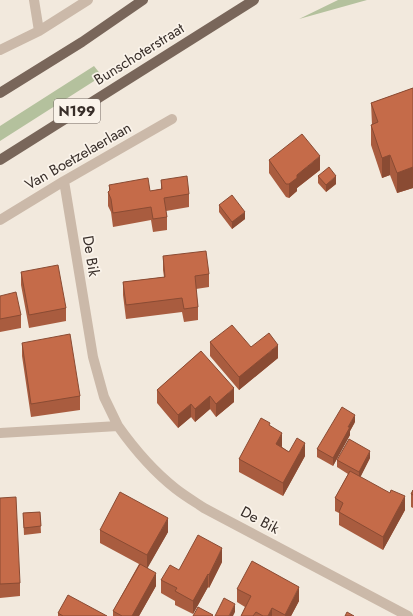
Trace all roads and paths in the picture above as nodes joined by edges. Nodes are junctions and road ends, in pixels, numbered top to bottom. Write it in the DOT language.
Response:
graph roads {
  1 [pos="34,0"];
  2 [pos="88,0"];
  3 [pos="143,0"];
  4 [pos="254,0"];
  5 [pos="39,31"];
  6 [pos="0,50"];
  7 [pos="0,93"];
  8 [pos="172,119"];
  9 [pos="0,160"];
  10 [pos="64,182"];
  11 [pos="0,220"];
  12 [pos="118,426"];
  13 [pos="0,433"];
  14 [pos="408,616"];
  1 -- 5 [label="street"];
  2 -- 5 [label="street"];
  3 -- 7 [label="main road"];
  4 -- 9 [label="main road, Bunschoterstraat / N199"];
  5 -- 6 [label="street"];
  8 -- 10 [label="street, Van Boetzelaerlaan"];
  10 -- 11 [label="street, Van Boetzelaerlaan"];
  10 -- 12 [label="street, De Bik"];
  12 -- 13 [label="street"];
  12 -- 14 [label="street, De Bik"];
}
